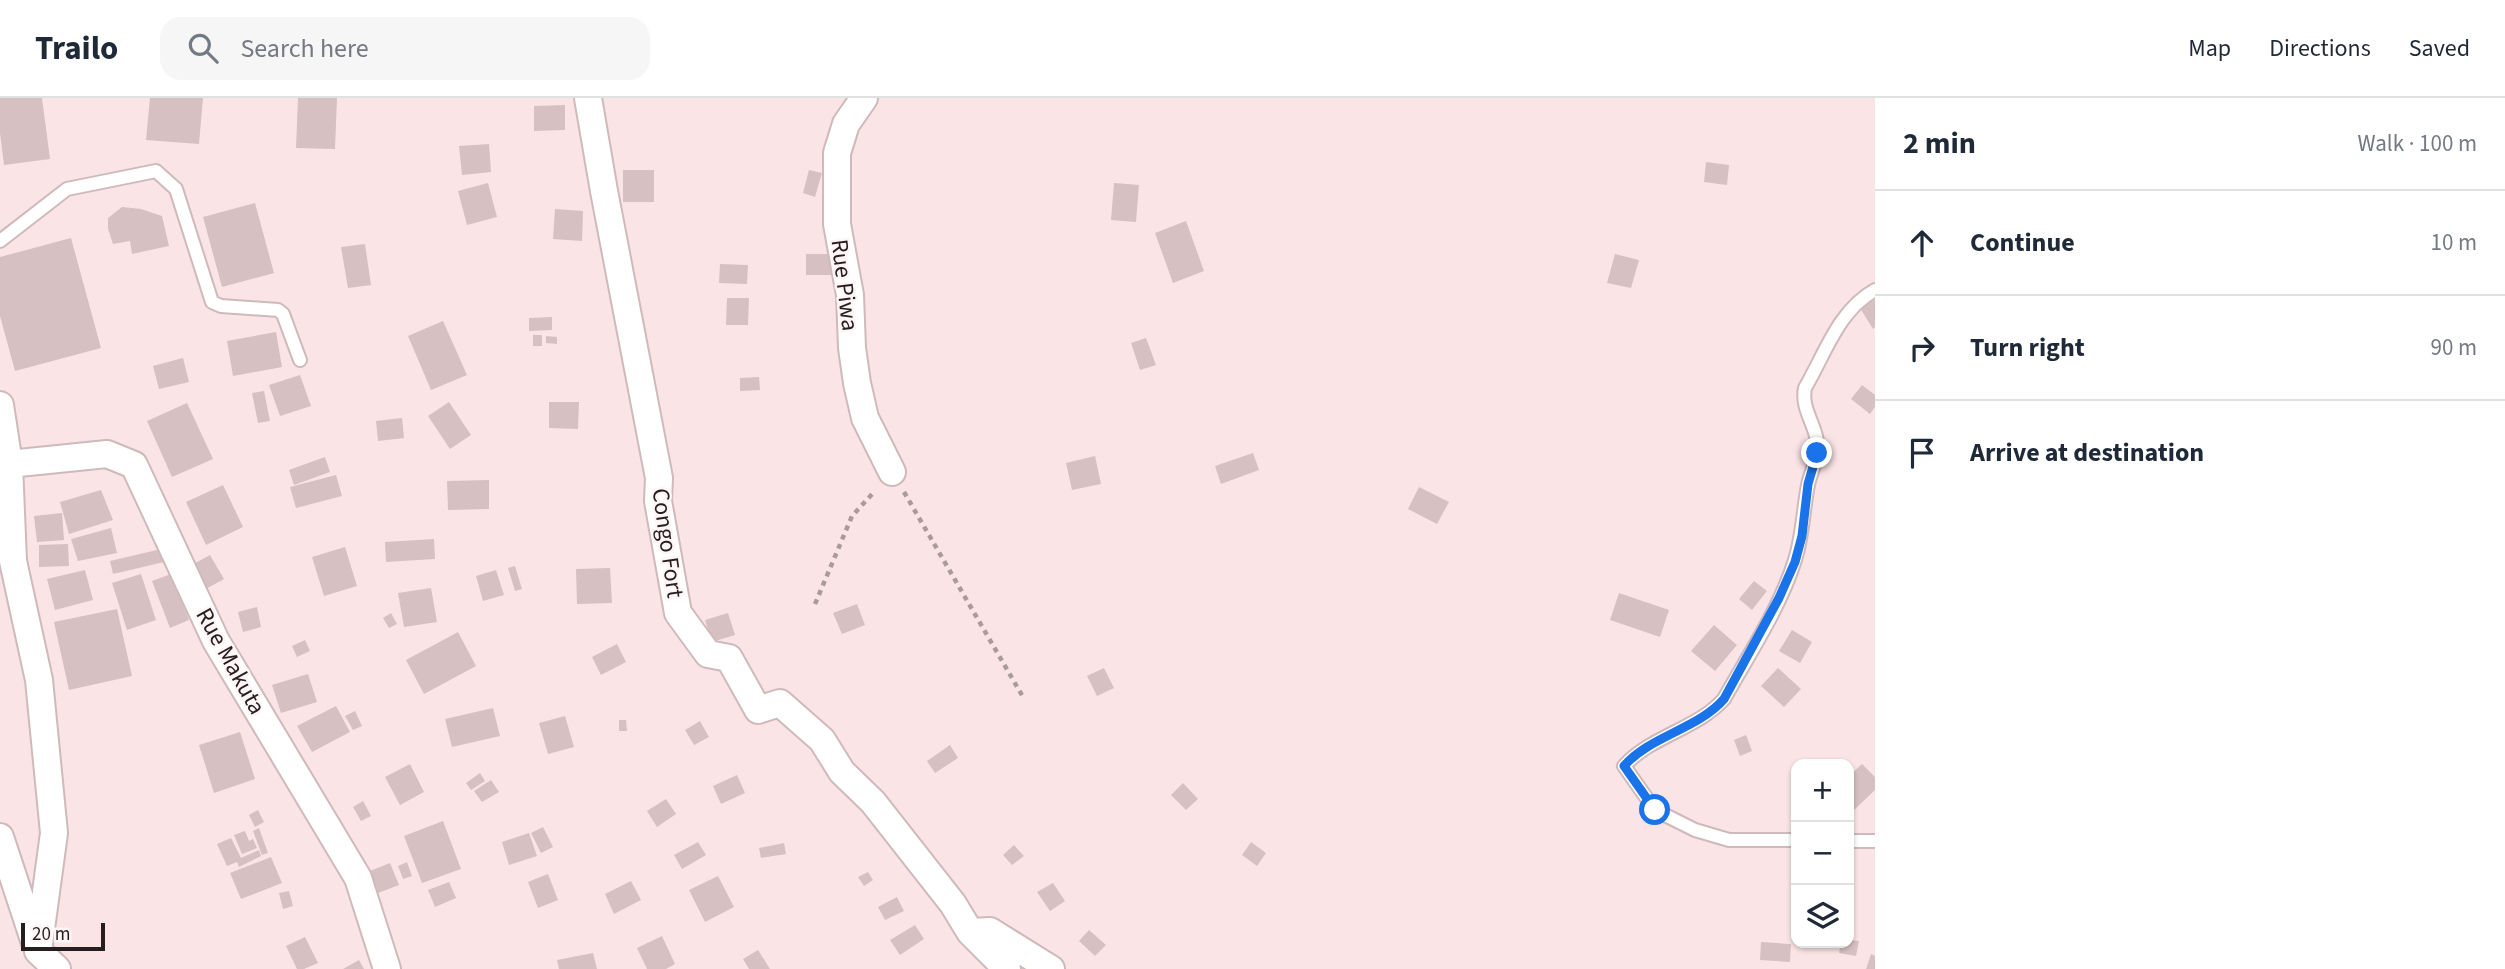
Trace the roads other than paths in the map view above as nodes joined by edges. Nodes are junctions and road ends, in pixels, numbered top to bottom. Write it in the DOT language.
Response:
graph roads {
  1 [pos="588,98"];
  2 [pos="864,98"];
  3 [pos="0,241"];
  4 [pos="1875,290"];
  5 [pos="300,360"];
  6 [pos="0,405"];
  7 [pos="9,464"];
  8 [pos="892,471"];
  9 [pos="0,836"];
  10 [pos="1791,841"];
  11 [pos="1854,841"];
  12 [pos="1875,841"];
  13 [pos="970,932"];
  14 [pos="45,963"];
  15 [pos="387,969"];
  16 [pos="1007,969"];
  17 [pos="1051,969"];
  1 -- 13 [label="street, Congo Fort"];
  2 -- 8 [label="street, Rue Piwa"];
  3 -- 5 [label="lane"];
  4 -- 10 [label="lane"];
  6 -- 7 [label="street"];
  7 -- 14 [label="street"];
  7 -- 15 [label="street, Rue Makuta"];
  9 -- 14 [label="street"];
  11 -- 12 [label="lane"];
  13 -- 16 [label="street, Congo Fort"];
  13 -- 17 [label="street"];
}
